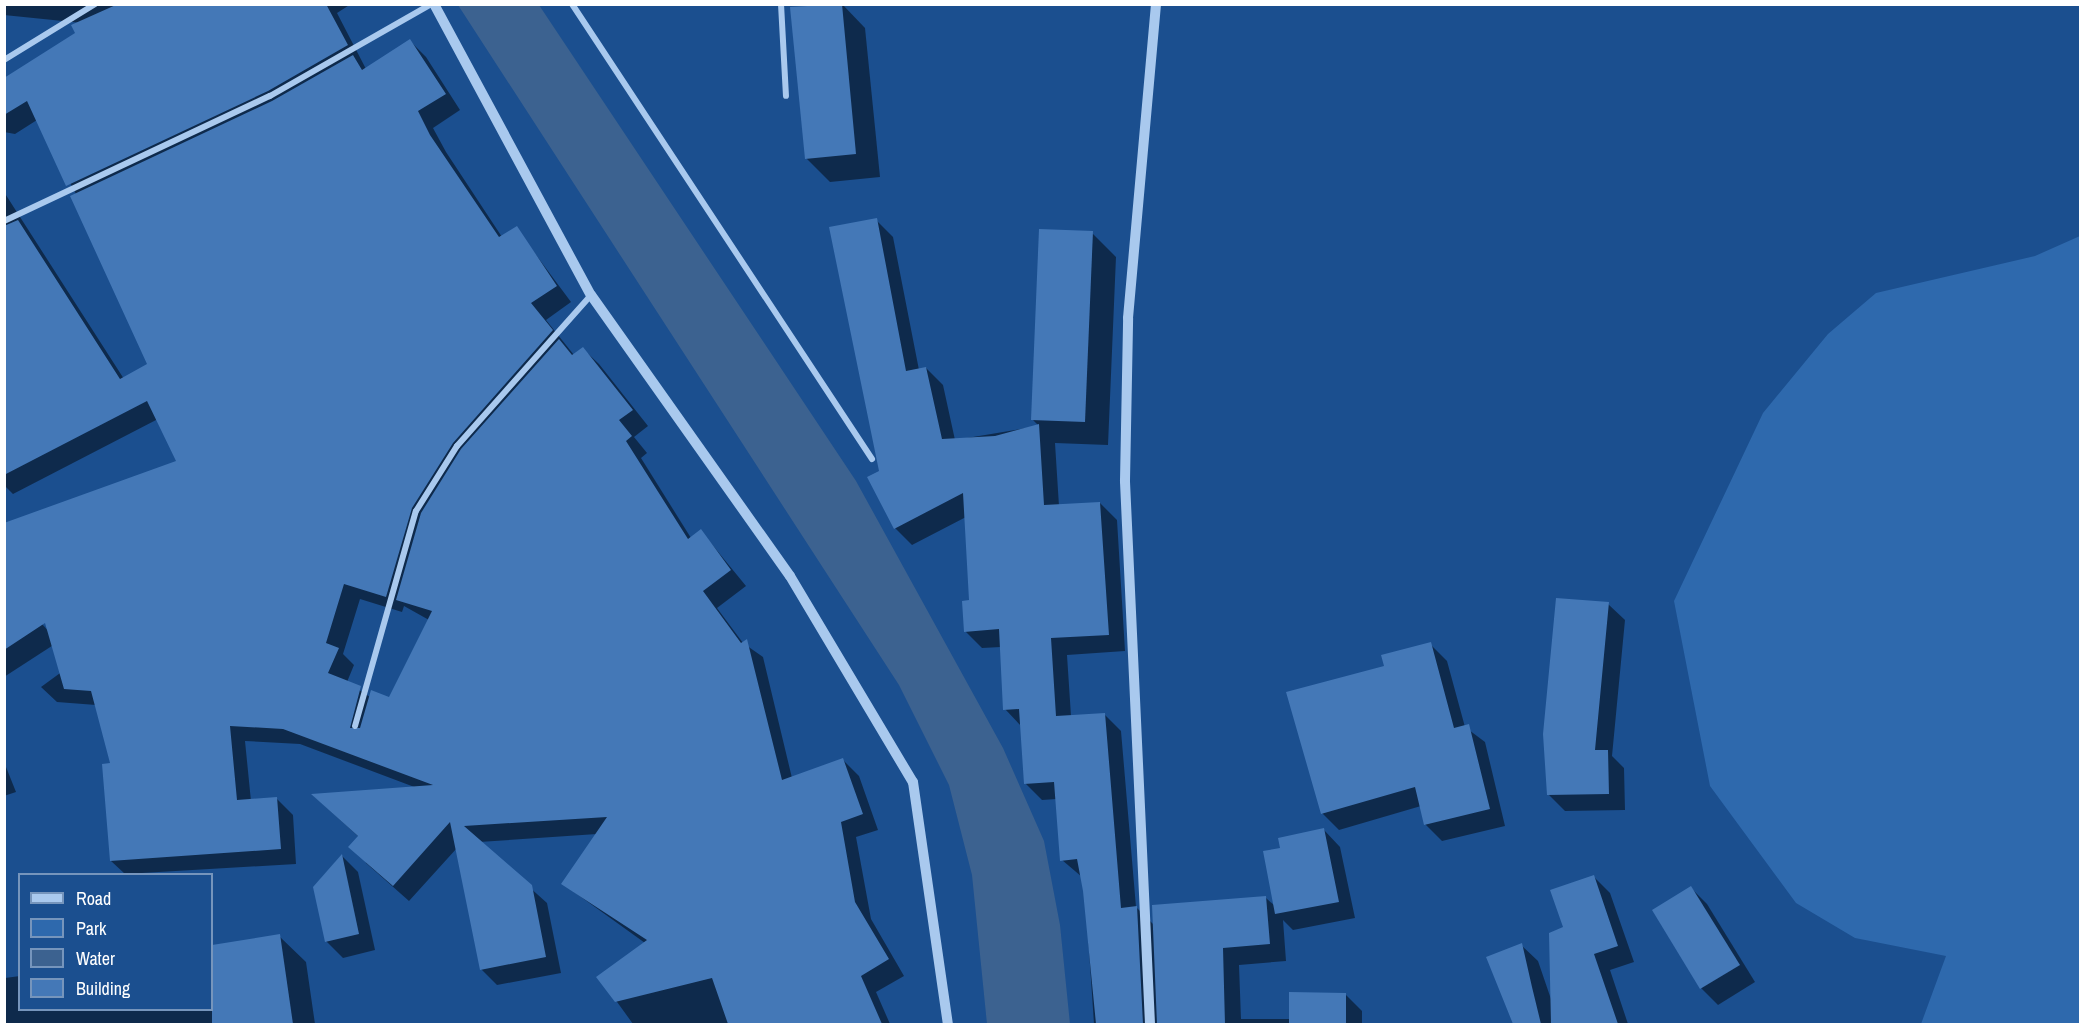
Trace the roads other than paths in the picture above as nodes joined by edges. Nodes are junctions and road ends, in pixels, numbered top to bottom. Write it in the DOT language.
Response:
graph roads {
  1 [pos="95,4"];
  2 [pos="432,4"];
  3 [pos="572,4"];
  4 [pos="780,4"];
  5 [pos="1156,4"];
  6 [pos="4,60"];
  7 [pos="786,96"];
  8 [pos="4,220"];
  9 [pos="591,295"];
  10 [pos="872,459"];
  11 [pos="355,726"];
  12 [pos="948,1024"];
  13 [pos="1150,1024"];
  1 -- 6 [label="street"];
  2 -- 8 [label="street"];
  2 -- 9 [label="street"];
  3 -- 10 [label="street"];
  4 -- 7 [label="street"];
  5 -- 13 [label="street"];
  9 -- 11 [label="street"];
  9 -- 12 [label="street"];
}
